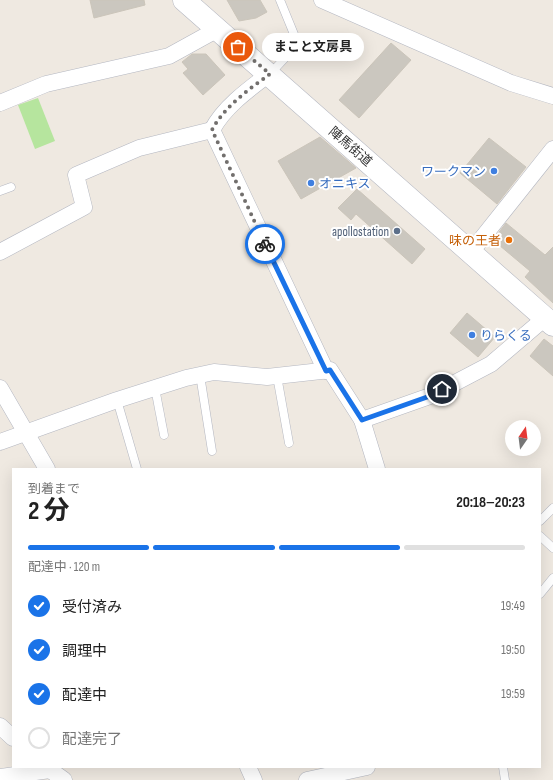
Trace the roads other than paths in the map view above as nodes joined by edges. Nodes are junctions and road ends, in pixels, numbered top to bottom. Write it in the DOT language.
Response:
graph roads {
  1 [pos="184,0"];
  2 [pos="280,0"];
  3 [pos="322,0"];
  4 [pos="218,29"];
  5 [pos="270,74"];
  6 [pos="553,96"];
  7 [pos="0,103"];
  8 [pos="212,130"];
  9 [pos="553,150"];
  10 [pos="11,187"];
  11 [pos="0,191"];
  12 [pos="0,252"];
  13 [pos="471,252"];
  14 [pos="549,322"];
  15 [pos="326,371"];
  16 [pos="200,375"];
  17 [pos="277,376"];
  18 [pos="0,388"];
  19 [pos="155,388"];
  20 [pos="117,400"];
  21 [pos="362,420"];
  22 [pos="25,432"];
  23 [pos="164,435"];
  24 [pos="0,442"];
  25 [pos="289,443"];
  26 [pos="212,451"];
  27 [pos="47,468"];
  28 [pos="137,468"];
  29 [pos="377,468"];
  30 [pos="553,508"];
  31 [pos="541,520"];
  32 [pos="541,537"];
  33 [pos="553,548"];
  34 [pos="553,578"];
  35 [pos="541,593"];
  36 [pos="0,726"];
  37 [pos="12,737"];
  38 [pos="48,768"];
  39 [pos="248,768"];
  40 [pos="362,768"];
  41 [pos="503,768"];
  42 [pos="0,777"];
  43 [pos="64,780"];
  44 [pos="254,780"];
  45 [pos="307,780"];
  46 [pos="505,780"];
  1 -- 4 [label="main road, 陣馬街道"];
  2 -- 5 [label="lane"];
  3 -- 6 [label="street"];
  4 -- 5 [label="main road, 陣馬街道"];
  4 -- 7 [label="street"];
  5 -- 8 [label="street"];
  5 -- 13 [label="main road, 陣馬街道"];
  8 -- 12 [label="street"];
  8 -- 15 [label="street"];
  9 -- 13 [label="street"];
  10 -- 11 [label="lane"];
  13 -- 14 [label="main road, 陣馬街道"];
  14 -- 21 [label="street"];
  15 -- 17 [label="street"];
  15 -- 21 [label="street"];
  16 -- 17 [label="street"];
  16 -- 19 [label="street"];
  16 -- 26 [label="lane"];
  17 -- 25 [label="lane"];
  18 -- 22 [label="street"];
  19 -- 20 [label="street"];
  19 -- 23 [label="lane"];
  20 -- 22 [label="street"];
  20 -- 28 [label="lane"];
  21 -- 29 [label="street"];
  22 -- 24 [label="street"];
  22 -- 27 [label="street"];
  30 -- 31 [label="lane"];
  32 -- 33 [label="lane"];
  34 -- 35 [label="lane"];
  36 -- 37 [label="street"];
  38 -- 42 [label="street"];
  38 -- 43 [label="street"];
  39 -- 44 [label="street"];
  40 -- 45 [label="street"];
  41 -- 46 [label="lane"];
}
